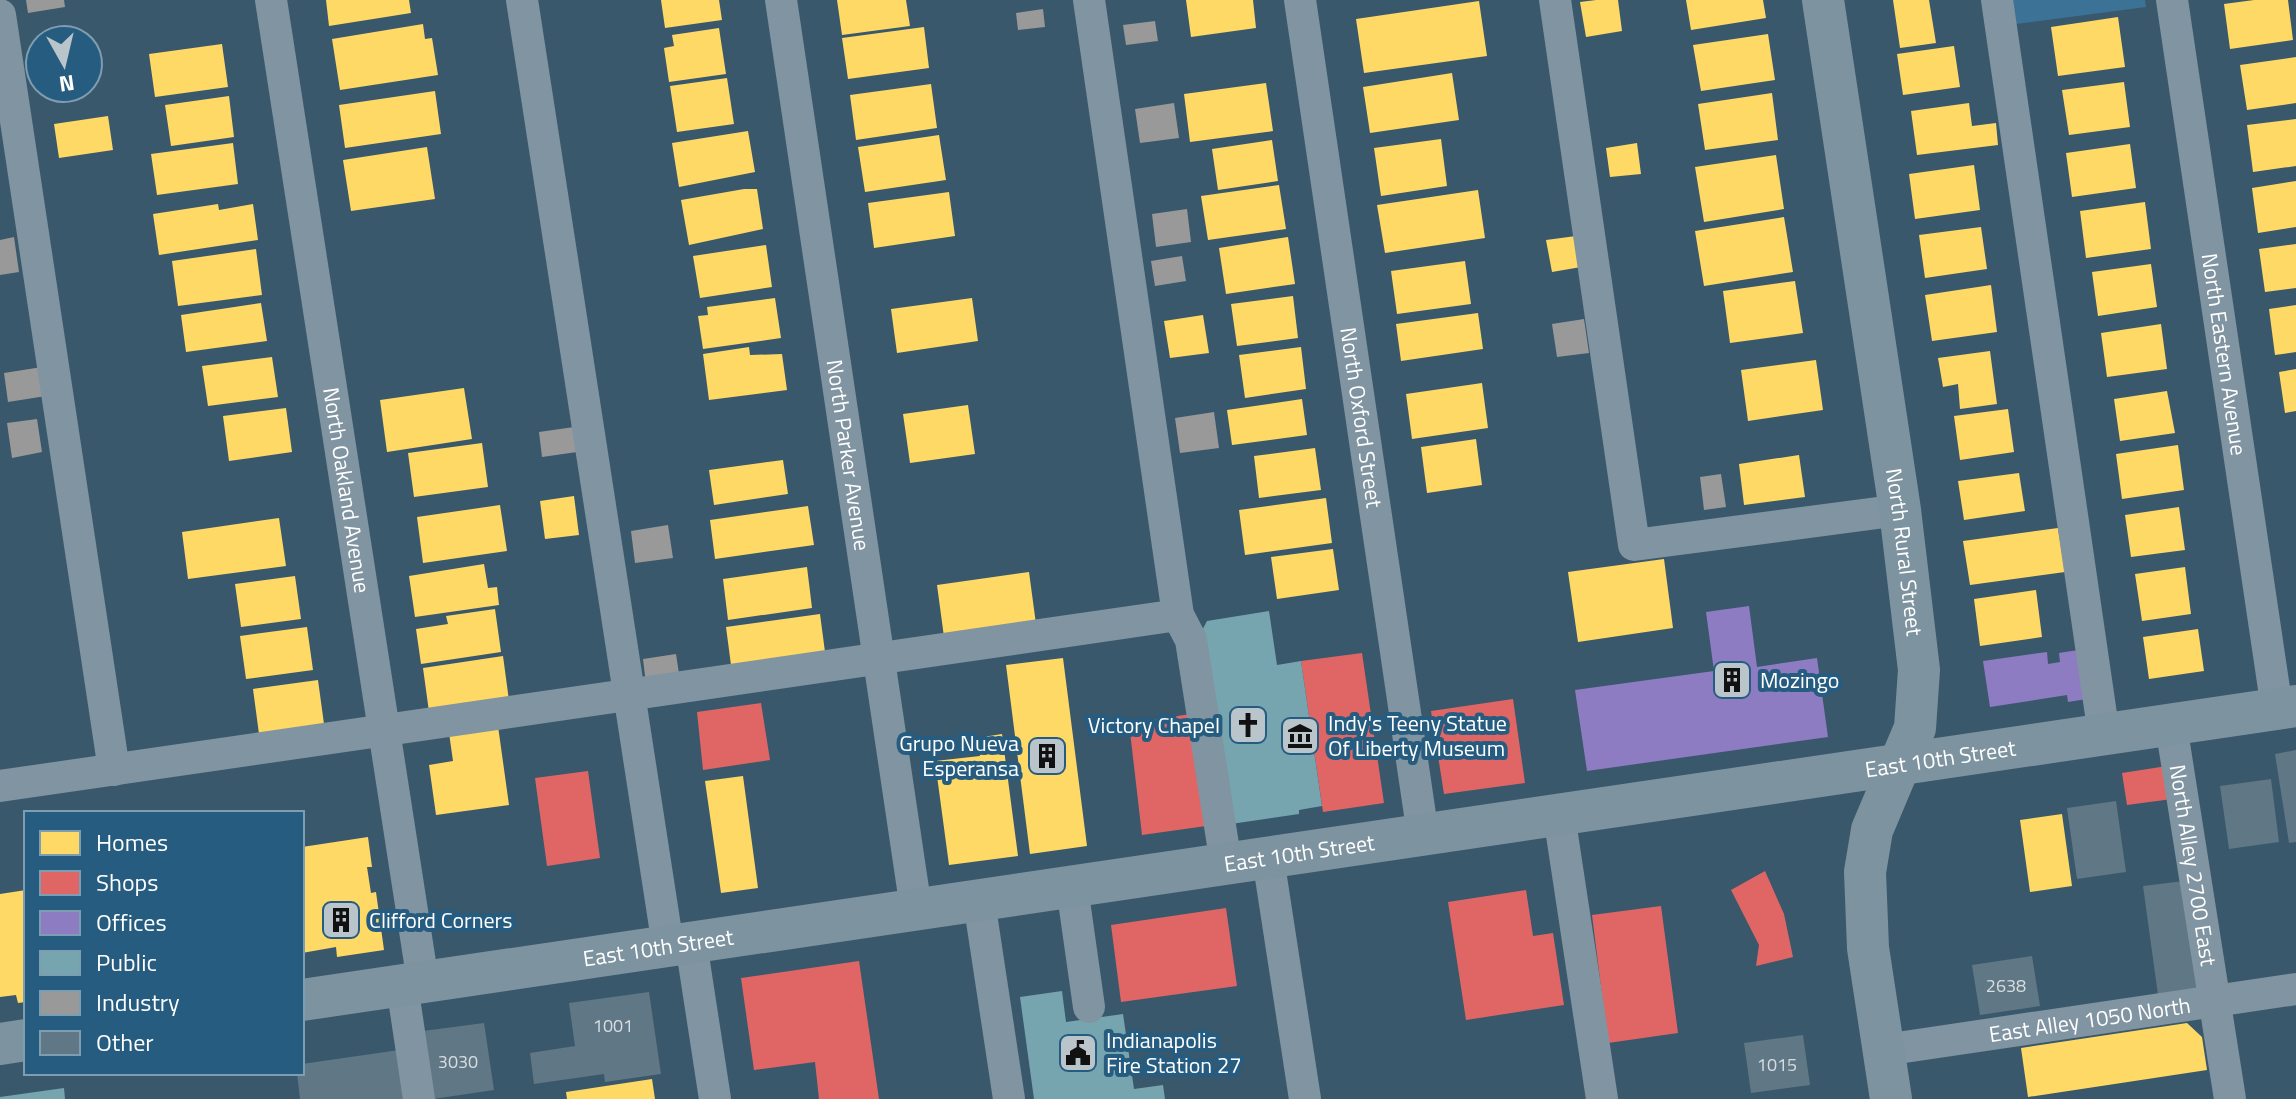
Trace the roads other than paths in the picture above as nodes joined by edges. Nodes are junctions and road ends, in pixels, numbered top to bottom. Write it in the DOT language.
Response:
graph roads {
  1 [pos="271,0"];
  2 [pos="522,0"];
  3 [pos="781,0"];
  4 [pos="1089,0"];
  5 [pos="1300,0"];
  6 [pos="1555,0"];
  7 [pos="1823,0"];
  8 [pos="1997,0"];
  9 [pos="2172,0"];
  10 [pos="0,15"];
  11 [pos="1900,510"];
  12 [pos="1178,615"];
  13 [pos="879,659"];
  14 [pos="629,695"];
  15 [pos="2287,708"];
  16 [pos="2171,725"];
  17 [pos="384,730"];
  18 [pos="2104,735"];
  19 [pos="1900,764"];
  20 [pos="114,770"];
  21 [pos="0,786"];
  22 [pos="1559,815"];
  23 [pos="1423,835"];
  24 [pos="1268,858"];
  25 [pos="1226,864"];
  26 [pos="1072,887"];
  27 [pos="979,901"];
  28 [pos="916,909"];
  29 [pos="680,944"];
  30 [pos="412,984"];
  31 [pos="2296,989"];
  32 [pos="304,1000"];
  33 [pos="2213,1002"];
  34 [pos="1089,1007"];
  35 [pos="24,1040"];
  36 [pos="0,1044"];
  37 [pos="1884,1050"];
  38 [pos="419,1099"];
  39 [pos="715,1099"];
  40 [pos="1009,1099"];
  41 [pos="1305,1099"];
  42 [pos="1602,1099"];
  43 [pos="1891,1099"];
  44 [pos="2230,1099"];
  1 -- 17 [label="street, North Oakland Avenue"];
  2 -- 14 [label="street"];
  3 -- 13 [label="street, North Parker Avenue"];
  4 -- 12 [label="street"];
  5 -- 23 [label="street, North Oxford Street"];
  6 -- 11 [label="street"];
  7 -- 11 [label="main road, North Rural Street"];
  8 -- 18 [label="street"];
  9 -- 15 [label="street, North Eastern Avenue"];
  10 -- 20 [label="street"];
  11 -- 19 [label="main road, North Rural Street"];
  12 -- 13 [label="street"];
  12 -- 25 [label="street"];
  13 -- 14 [label="street"];
  13 -- 28 [label="street, North Parker Avenue"];
  14 -- 17 [label="street"];
  14 -- 29 [label="street"];
  15 -- 16 [label="main road, East 10th Street"];
  16 -- 18 [label="main road, East 10th Street"];
  16 -- 33 [label="street, North Alley 2700 East"];
  17 -- 20 [label="street"];
  17 -- 30 [label="street, North Oakland Avenue"];
  18 -- 19 [label="main road, East 10th Street"];
  19 -- 22 [label="main road, East 10th Street"];
  19 -- 37 [label="main road, North Rural Street"];
  20 -- 21 [label="street"];
  22 -- 23 [label="main road, East 10th Street"];
  22 -- 42 [label="street"];
  23 -- 24 [label="main road, East 10th Street"];
  24 -- 25 [label="main road, East 10th Street"];
  24 -- 41 [label="street"];
  25 -- 26 [label="main road, East 10th Street"];
  26 -- 27 [label="main road, East 10th Street"];
  26 -- 34 [label="street"];
  27 -- 28 [label="main road, East 10th Street"];
  27 -- 40 [label="street"];
  28 -- 29 [label="main road, East 10th Street"];
  29 -- 30 [label="main road, East 10th Street"];
  29 -- 39 [label="street"];
  30 -- 32 [label="main road, East 10th Street"];
  30 -- 38 [label="street, North Oakland Avenue"];
  31 -- 33 [label="street, East Alley 1050 North"];
  33 -- 37 [label="street, East Alley 1050 North"];
  33 -- 44 [label="street, North Alley 2700 East"];
  35 -- 36 [label="main road"];
  37 -- 43 [label="main road, North Rural Street"];
}
